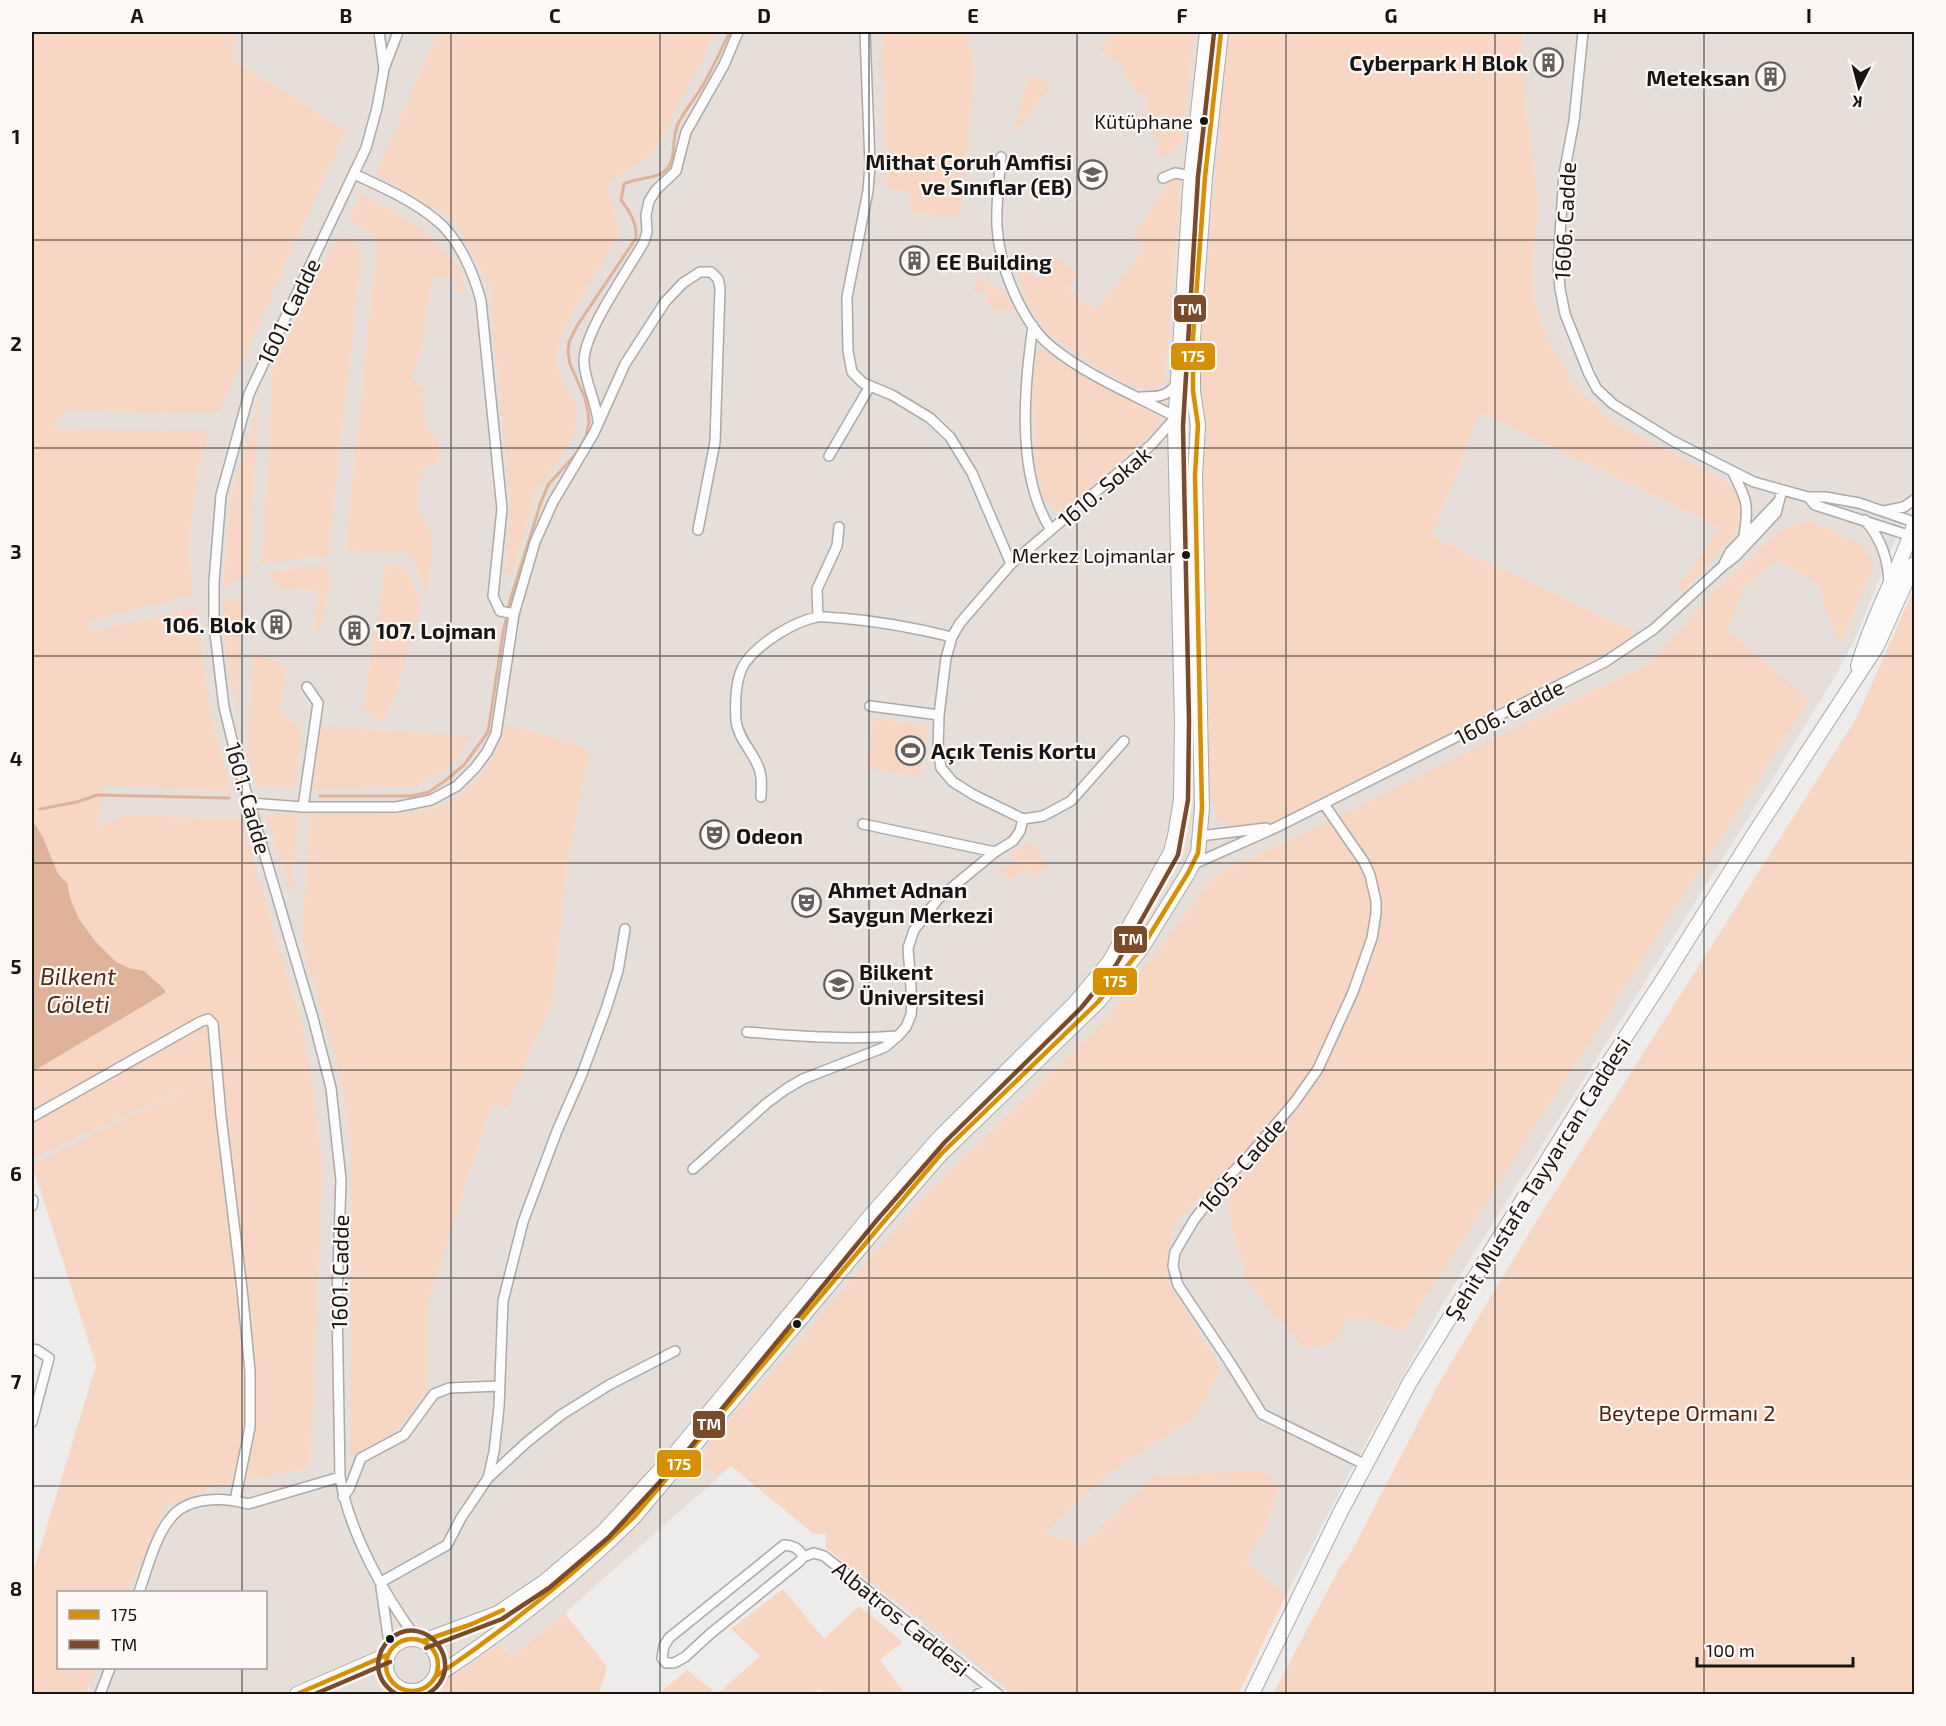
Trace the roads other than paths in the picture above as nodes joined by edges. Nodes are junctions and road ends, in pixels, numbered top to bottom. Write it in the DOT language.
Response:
graph roads {
  1 [pos="378,32"];
  2 [pos="738,32"];
  3 [pos="865,32"];
  4 [pos="1207,32"];
  5 [pos="1221,32"];
  6 [pos="1583,32"];
  7 [pos="396,34"];
  8 [pos="384,69"];
  9 [pos="1208,83"];
  10 [pos="1002,157"];
  11 [pos="354,174"];
  12 [pos="1191,176"];
  13 [pos="1205,177"];
  14 [pos="1163,178"];
  15 [pos="1033,326"];
  16 [pos="1178,382"];
  17 [pos="870,386"];
  18 [pos="1139,397"];
  19 [pos="1162,409"];
  20 [pos="1197,422"];
  21 [pos="598,423"];
  22 [pos="1172,428"];
  23 [pos="830,456"];
  24 [pos="1732,471"];
  25 [pos="1782,490"];
  26 [pos="1808,497"];
  27 [pos="1914,500"];
  28 [pos="1777,503"];
  29 [pos="1883,511"];
  30 [pos="1865,520"];
  31 [pos="839,527"];
  32 [pos="698,530"];
  33 [pos="1051,530"];
  34 [pos="1914,530"];
  35 [pos="1744,536"];
  36 [pos="1011,564"];
  37 [pos="1914,564"];
  38 [pos="1723,566"];
  39 [pos="1889,588"];
  40 [pos="508,613"];
  41 [pos="818,617"];
  42 [pos="952,637"];
  43 [pos="1854,679"];
  44 [pos="308,687"];
  45 [pos="870,706"];
  46 [pos="939,715"];
  47 [pos="1124,741"];
  48 [pos="760,797"];
  49 [pos="250,802"];
  50 [pos="1324,804"];
  51 [pos="303,807"];
  52 [pos="1023,819"];
  53 [pos="863,825"];
  54 [pos="1277,827"];
  55 [pos="1200,836"];
  56 [pos="1175,837"];
  57 [pos="995,852"];
  58 [pos="1171,852"];
  59 [pos="1194,864"];
  60 [pos="625,929"];
  61 [pos="747,1032"];
  62 [pos="898,1036"];
  63 [pos="32,1117"];
  64 [pos="693,1169"];
  65 [pos="32,1348"];
  66 [pos="675,1351"];
  67 [pos="500,1386"];
  68 [pos="32,1422"];
  69 [pos="1366,1465"];
  70 [pos="340,1477"];
  71 [pos="488,1478"];
  72 [pos="343,1497"];
  73 [pos="235,1501"];
  74 [pos="803,1557"];
  75 [pos="381,1582"];
  76 [pos="140,1591"];
  77 [pos="420,1640"];
  78 [pos="389,1652"];
  79 [pos="110,1669"];
  80 [pos="435,1677"];
  81 [pos="409,1691"];
  82 [pos="995,1692"];
  83 [pos="100,1695"];
  84 [pos="297,1695"];
  85 [pos="393,1695"];
  86 [pos="978,1695"];
  87 [pos="1252,1695"];
  1 -- 8 [label="street, 1601. Cadde"];
  2 -- 21 [label="street"];
  3 -- 17 [label="street"];
  4 -- 9 [label="street"];
  5 -- 9 [label="street"];
  6 -- 24 [label="street, 1606. Cadde"];
  7 -- 8 [label="street"];
  8 -- 11 [label="street, 1601. Cadde"];
  9 -- 12 [label="street"];
  9 -- 13 [label="street"];
  10 -- 15 [label="street"];
  11 -- 40 [label="street"];
  11 -- 49 [label="street, 1601. Cadde"];
  12 -- 13 [label="street"];
  12 -- 14 [label="street"];
  12 -- 16 [label="street"];
  13 -- 20 [label="street"];
  15 -- 18 [label="street"];
  15 -- 33 [label="street"];
  16 -- 18 [label="street"];
  16 -- 22 [label="street"];
  17 -- 23 [label="street"];
  17 -- 36 [label="street"];
  18 -- 19 [label="street"];
  19 -- 22 [label="street"];
  19 -- 22 [label="street"];
  20 -- 22 [label="street"];
  20 -- 22 [label="street"];
  20 -- 55 [label="street"];
  21 -- 32 [label="street"];
  21 -- 40 [label="street"];
  22 -- 33 [label="street, 1610. Sokak"];
  22 -- 56 [label="street"];
  24 -- 25 [label="street, 1606. Cadde"];
  24 -- 35 [label="street"];
  25 -- 26 [label="street"];
  25 -- 28 [label="street, 1606. Cadde"];
  26 -- 29 [label="street"];
  26 -- 30 [label="street"];
  27 -- 29 [label="street"];
  28 -- 35 [label="street, 1606. Cadde"];
  28 -- 38 [label="street, 1606. Cadde"];
  29 -- 34 [label="street"];
  30 -- 34 [label="street"];
  30 -- 39 [label="street"];
  31 -- 41 [label="street"];
  33 -- 36 [label="street, 1610. Sokak"];
  34 -- 39 [label="street, Şehit Mustafa Tayyarcan Caddesi"];
  35 -- 38 [label="street, 1606. Cadde"];
  36 -- 42 [label="street, 1610. Sokak"];
  37 -- 43 [label="street, Şehit Mustafa Tayyarcan Caddesi"];
  38 -- 50 [label="street, 1606. Cadde"];
  39 -- 43 [label="street, Şehit Mustafa Tayyarcan Caddesi"];
  40 -- 51 [label="street"];
  41 -- 42 [label="street"];
  41 -- 48 [label="street"];
  42 -- 46 [label="street, 1610. Sokak"];
  43 -- 69 [label="street, Şehit Mustafa Tayyarcan Caddesi"];
  44 -- 51 [label="street"];
  45 -- 46 [label="street"];
  46 -- 52 [label="street, 1610. Sokak"];
  47 -- 52 [label="street"];
  49 -- 51 [label="street"];
  49 -- 70 [label="street, 1601. Cadde"];
  50 -- 54 [label="street, 1606. Cadde"];
  50 -- 69 [label="street, 1605. Cadde"];
  52 -- 57 [label="street"];
  53 -- 57 [label="street"];
  54 -- 55 [label="street, 1606. Cadde"];
  54 -- 59 [label="street, 1606. Cadde"];
  55 -- 56 [label="street"];
  55 -- 59 [label="street"];
  56 -- 58 [label="street"];
  57 -- 62 [label="street"];
  58 -- 59 [label="street"];
  58 -- 77 [label="street"];
  59 -- 80 [label="street"];
  60 -- 67 [label="street"];
  61 -- 62 [label="street"];
  62 -- 64 [label="street"];
  63 -- 73 [label="street"];
  65 -- 68 [label="street"];
  66 -- 71 [label="street"];
  67 -- 71 [label="street"];
  67 -- 72 [label="street"];
  69 -- 87 [label="street, Şehit Mustafa Tayyarcan Caddesi"];
  70 -- 72 [label="street, 1601. Cadde"];
  70 -- 73 [label="street"];
  71 -- 75 [label="street"];
  72 -- 75 [label="street, 1601. Cadde"];
  73 -- 76 [label="street"];
  74 -- 74 [label="street, Albatros Caddesi"];
  74 -- 82 [label="street, Albatros Caddesi"];
  75 -- 77 [label="street, 1601. Cadde"];
  75 -- 78 [label="street, 1601. Cadde"];
  77 -- 78 [label="street"];
  77 -- 80 [label="street"];
  78 -- 81 [label="street"];
  78 -- 84 [label="street"];
  79 -- 83 [label="street"];
  80 -- 81 [label="street"];
  81 -- 85 [label="street"];
  82 -- 86 [label="street"];
}
